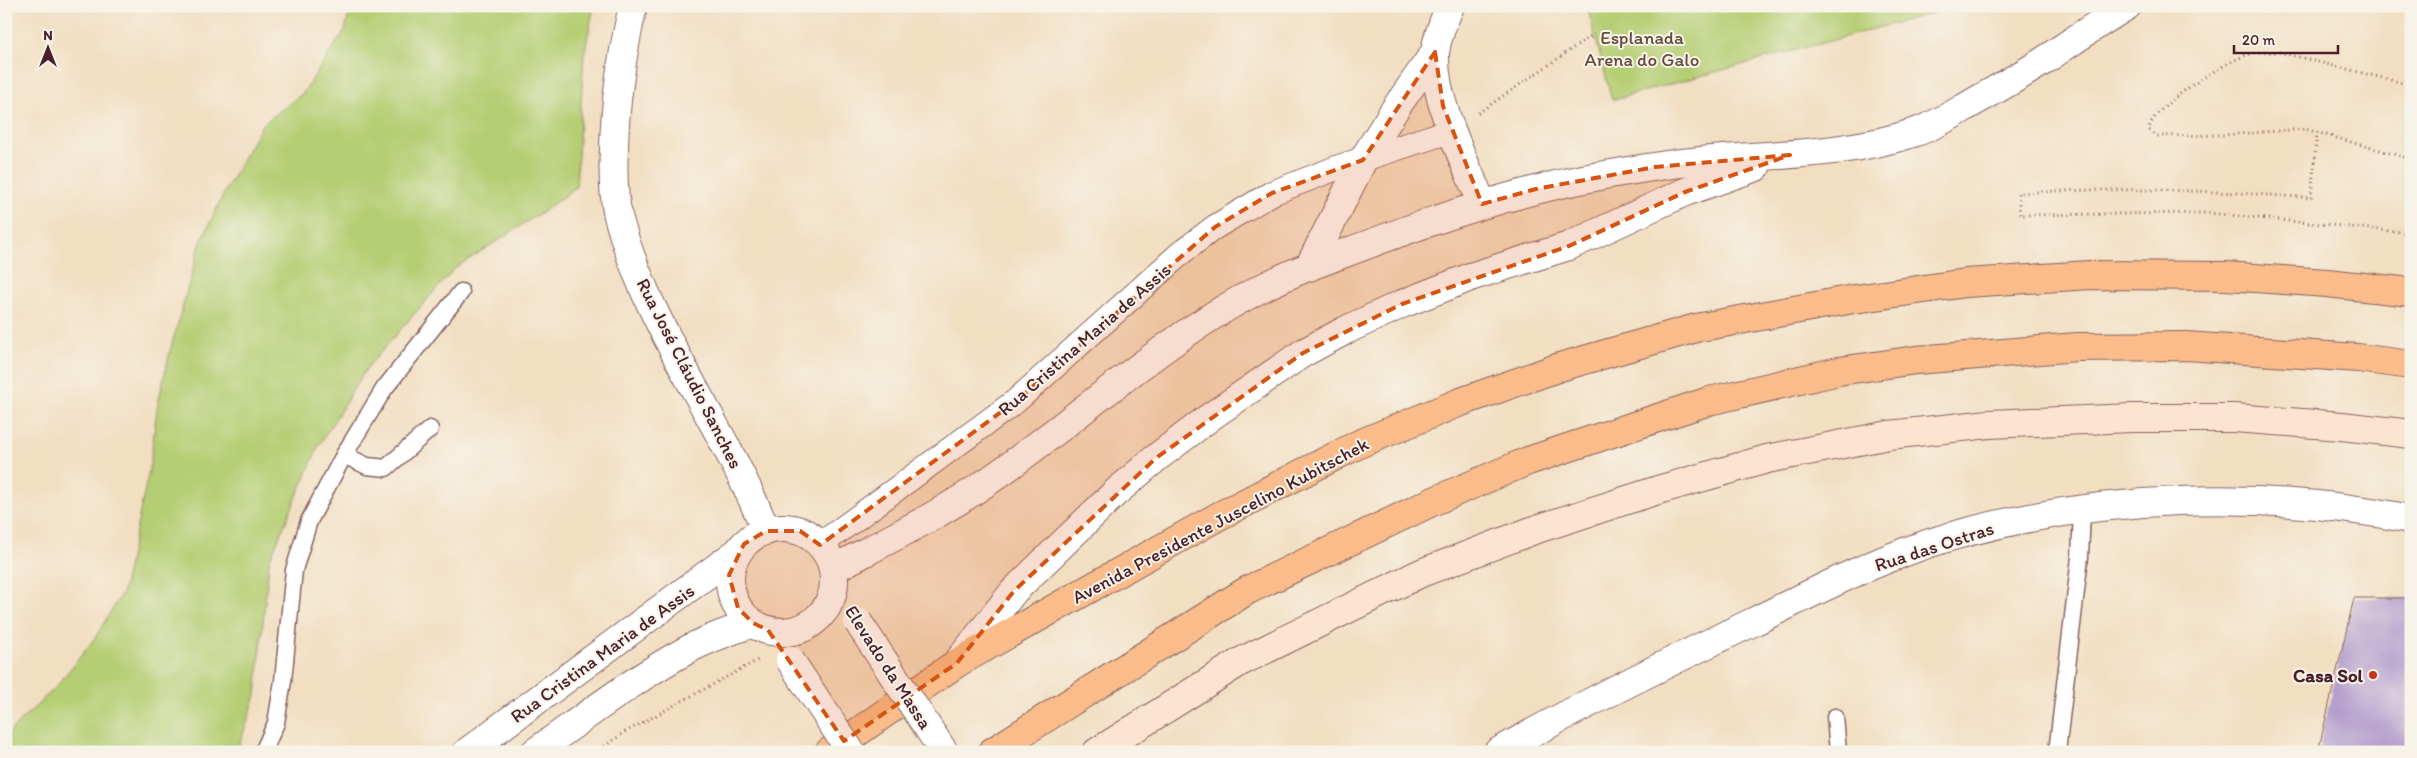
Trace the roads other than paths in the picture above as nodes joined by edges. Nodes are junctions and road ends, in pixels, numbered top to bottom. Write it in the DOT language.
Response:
graph roads {
  1 [pos="633,6"];
  2 [pos="1450,6"];
  3 [pos="2127,6"];
  4 [pos="1435,52"];
  5 [pos="1453,130"];
  6 [pos="1790,155"];
  7 [pos="1363,160"];
  8 [pos="1482,204"];
  9 [pos="1309,267"];
  10 [pos="461,292"];
  11 [pos="2411,292"];
  12 [pos="2411,365"];
  13 [pos="430,429"];
  14 [pos="2411,434"];
  15 [pos="344,455"];
  16 [pos="2082,510"];
  17 [pos="2411,519"];
  18 [pos="766,530"];
  19 [pos="820,545"];
  20 [pos="736,553"];
  21 [pos="834,575"];
  22 [pos="773,640"];
  23 [pos="957,663"];
  24 [pos="1835,717"];
  25 [pos="264,752"];
  26 [pos="467,752"];
  27 [pos="535,752"];
  28 [pos="829,752"];
  29 [pos="851,752"];
  30 [pos="944,752"];
  31 [pos="992,752"];
  32 [pos="1097,752"];
  33 [pos="1498,752"];
  34 [pos="1838,752"];
  35 [pos="2058,752"];
  1 -- 18 [label="street, Rua José Cláudio Sanches"];
  2 -- 4 [label="street"];
  3 -- 6 [label="street"];
  4 -- 5 [label="street"];
  4 -- 7 [label="street"];
  5 -- 7 [label="street, Rua Cristina Maria de Assis"];
  5 -- 8 [label="street"];
  6 -- 8 [label="street"];
  6 -- 23 [label="street"];
  7 -- 9 [label="street"];
  7 -- 19 [label="street, Rua Cristina Maria de Assis"];
  8 -- 9 [label="street"];
  9 -- 21 [label="street"];
  10 -- 15 [label="lane"];
  11 -- 23 [label="highway, Avenida Presidente Juscelino Kubitschek"];
  12 -- 31 [label="highway"];
  13 -- 15 [label="lane"];
  14 -- 32 [label="main road"];
  15 -- 25 [label="lane"];
  16 -- 17 [label="street, Rua das Ostras"];
  16 -- 33 [label="street, Rua das Ostras"];
  16 -- 35 [label="lane"];
  18 -- 19 [label="street, Rua Cristina Maria de Assis"];
  18 -- 20 [label="street, Rua Cristina Maria de Assis"];
  19 -- 21 [label="street, Rua Cristina Maria de Assis"];
  20 -- 22 [label="street"];
  20 -- 26 [label="street, Rua Cristina Maria de Assis"];
  21 -- 22 [label="street"];
  21 -- 30 [label="street, Elevado da Massa, bridge"];
  22 -- 27 [label="street"];
  22 -- 29 [label="street, bridge"];
  23 -- 28 [label="highway, Avenida Presidente Juscelino Kubitschek"];
  24 -- 34 [label="lane"];
}
